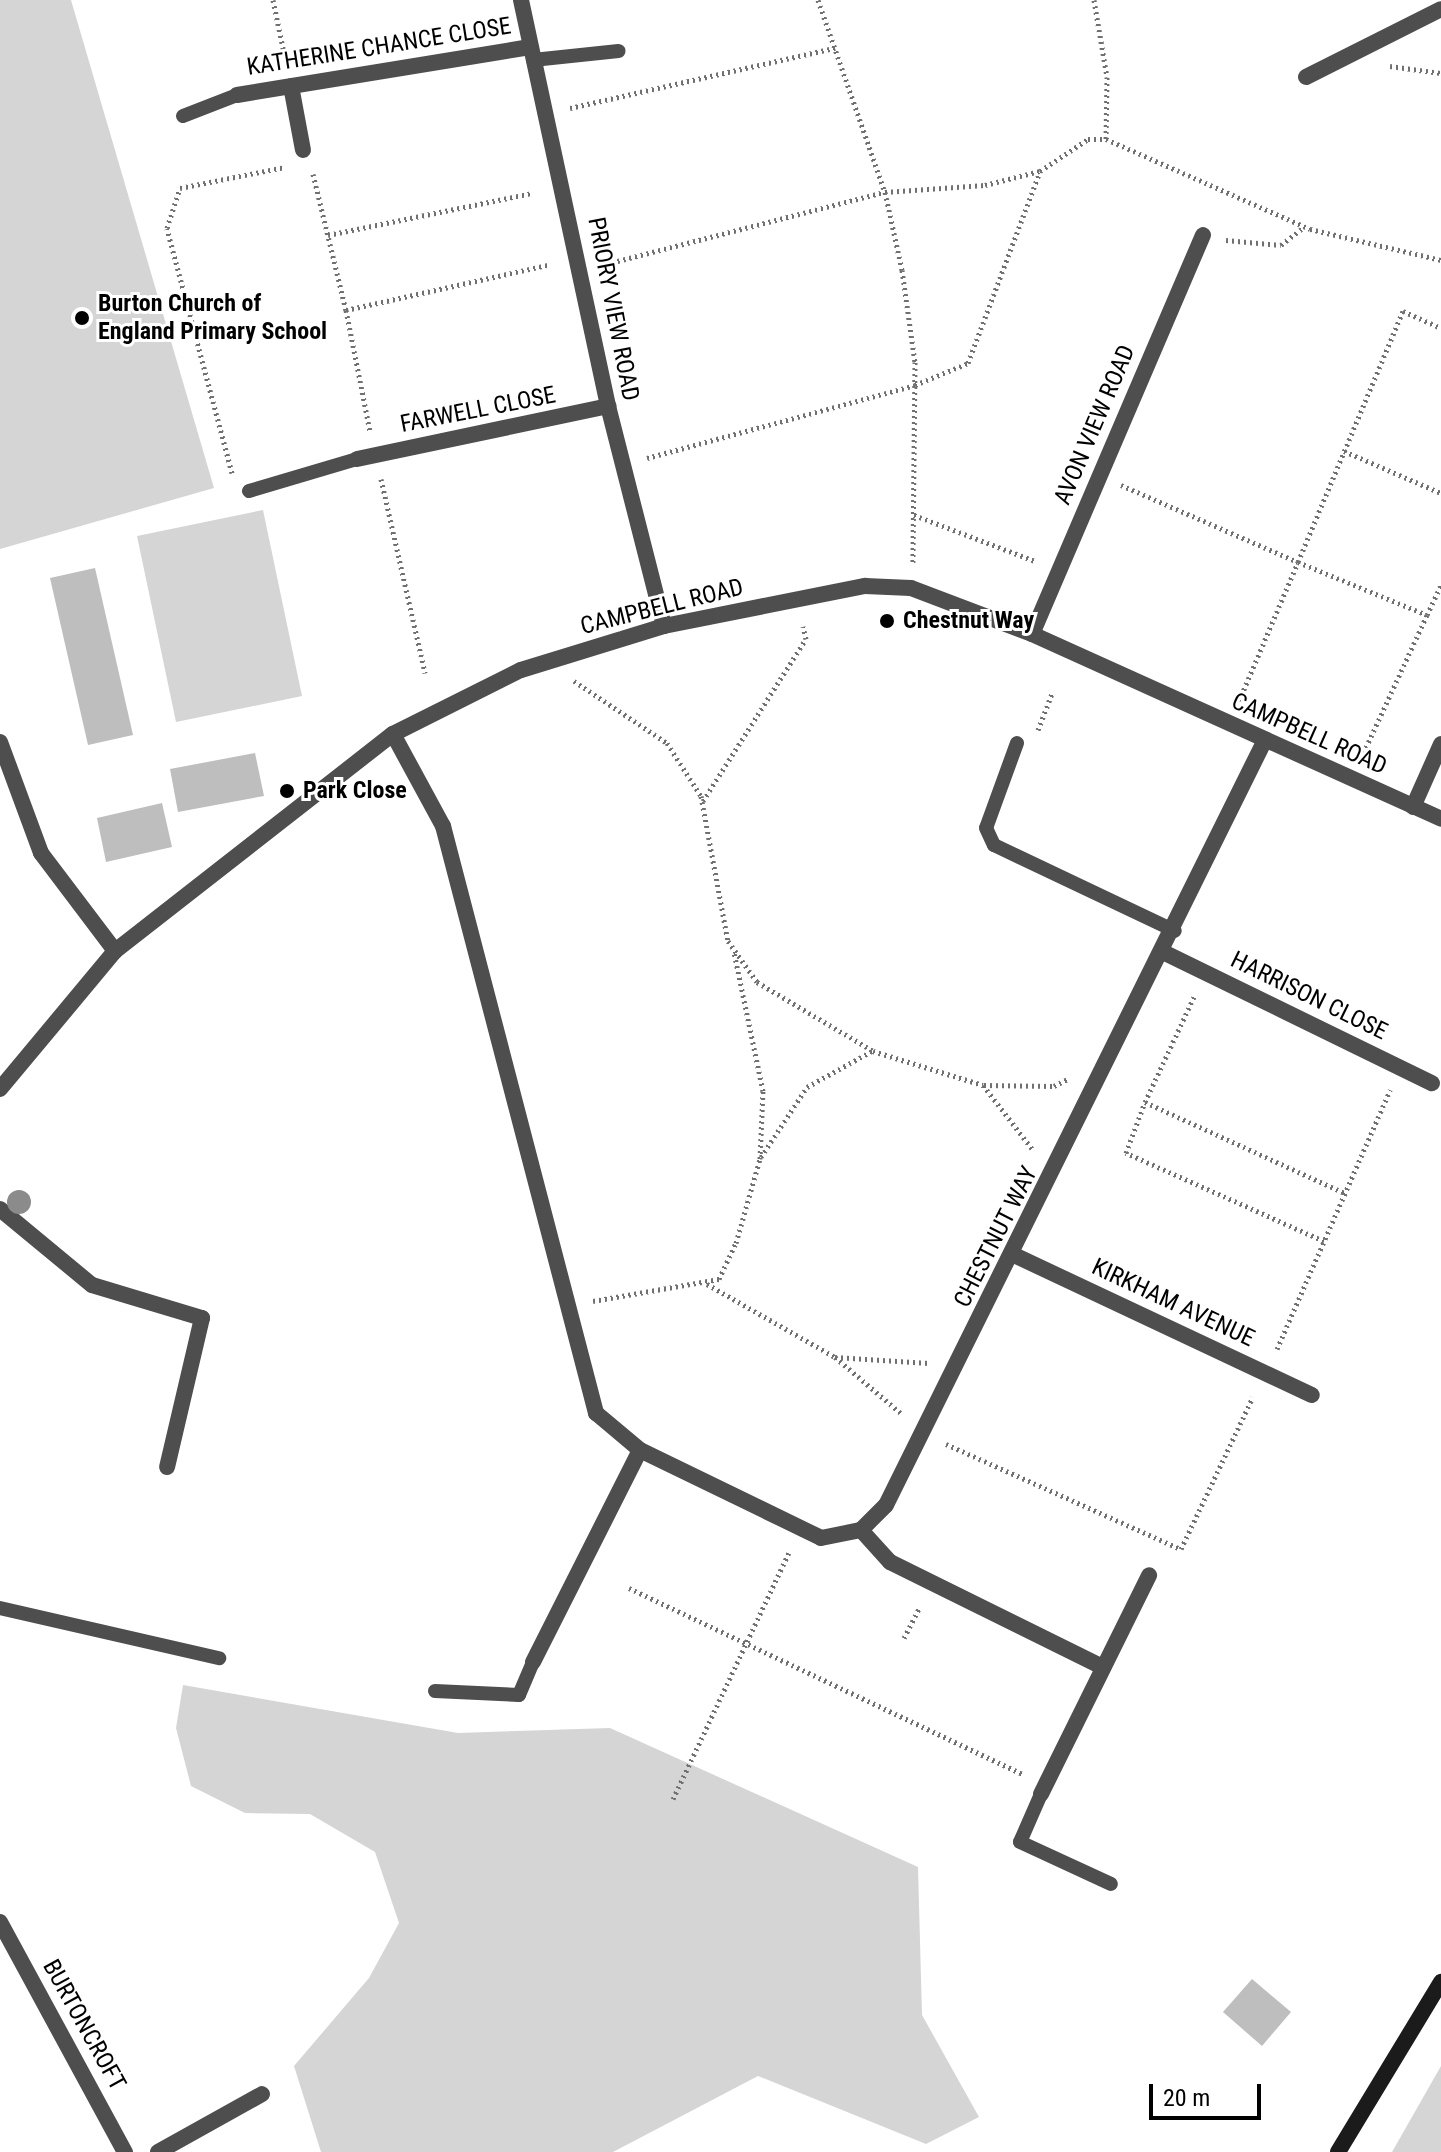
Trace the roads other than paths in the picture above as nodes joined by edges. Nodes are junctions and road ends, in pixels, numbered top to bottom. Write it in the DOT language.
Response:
graph roads {
  1 [pos="521,0"];
  2 [pos="1441,9"];
  3 [pos="619,51"];
  4 [pos="531,53"];
  5 [pos="1306,77"];
  6 [pos="291,86"];
  7 [pos="237,95"];
  8 [pos="183,116"];
  9 [pos="306,156"];
  10 [pos="1203,235"];
  11 [pos="608,406"];
  12 [pos="357,459"];
  13 [pos="249,491"];
  14 [pos="664,626"];
  15 [pos="1032,634"];
  16 [pos="393,734"];
  17 [pos="1265,740"];
  18 [pos="0,742"];
  19 [pos="1017,743"];
  20 [pos="1441,744"];
  21 [pos="1413,807"];
  22 [pos="1441,819"];
  23 [pos="1175,931"];
  24 [pos="115,951"];
  25 [pos="1165,953"];
  26 [pos="1436,1085"];
  27 [pos="0,1089"];
  28 [pos="0,1209"];
  29 [pos="1014,1255"];
  30 [pos="1312,1395"];
  31 [pos="640,1450"];
  32 [pos="167,1467"];
  33 [pos="861,1530"];
  34 [pos="1149,1575"];
  35 [pos="0,1608"];
  36 [pos="219,1658"];
  37 [pos="533,1662"];
  38 [pos="1102,1667"];
  39 [pos="435,1691"];
  40 [pos="1043,1789"];
  41 [pos="1111,1884"];
  42 [pos="0,1922"];
  43 [pos="1441,1982"];
  44 [pos="262,2094"];
  45 [pos="125,2152"];
  46 [pos="158,2152"];
  47 [pos="1338,2152"];
  1 -- 4 [label="street, PRIORY VIEW ROAD"];
  2 -- 5 [label="street"];
  3 -- 4 [label="lane"];
  4 -- 6 [label="street, KATHERINE CHANCE CLOSE"];
  4 -- 11 [label="street, PRIORY VIEW ROAD"];
  6 -- 7 [label="street, KATHERINE CHANCE CLOSE"];
  6 -- 9 [label="street"];
  7 -- 8 [label="lane"];
  10 -- 15 [label="street, AVON VIEW ROAD"];
  11 -- 12 [label="street, FARWELL CLOSE"];
  11 -- 14 [label="street, PRIORY VIEW ROAD"];
  12 -- 13 [label="lane"];
  14 -- 15 [label="street, CAMPBELL ROAD"];
  14 -- 16 [label="street, CAMPBELL ROAD"];
  15 -- 17 [label="street, CAMPBELL ROAD"];
  16 -- 24 [label="street, CAMPBELL ROAD"];
  16 -- 31 [label="street"];
  17 -- 21 [label="street, CAMPBELL ROAD"];
  17 -- 23 [label="street, CHESTNUT WAY"];
  18 -- 24 [label="street"];
  19 -- 23 [label="lane"];
  20 -- 21 [label="street"];
  21 -- 22 [label="street, CAMPBELL ROAD"];
  23 -- 25 [label="street, CHESTNUT WAY"];
  24 -- 27 [label="street, CAMPBELL ROAD"];
  25 -- 26 [label="street, HARRISON CLOSE"];
  25 -- 29 [label="street, CHESTNUT WAY"];
  28 -- 32 [label="street"];
  29 -- 30 [label="street, KIRKHAM AVENUE"];
  29 -- 33 [label="street, CHESTNUT WAY"];
  31 -- 33 [label="street"];
  31 -- 37 [label="street"];
  33 -- 38 [label="street"];
  34 -- 38 [label="street"];
  35 -- 36 [label="lane"];
  37 -- 39 [label="lane"];
  38 -- 40 [label="street"];
  40 -- 41 [label="lane"];
  42 -- 45 [label="street, BURTONCROFT"];
  43 -- 47 [label="main road"];
  44 -- 46 [label="street"];
}
